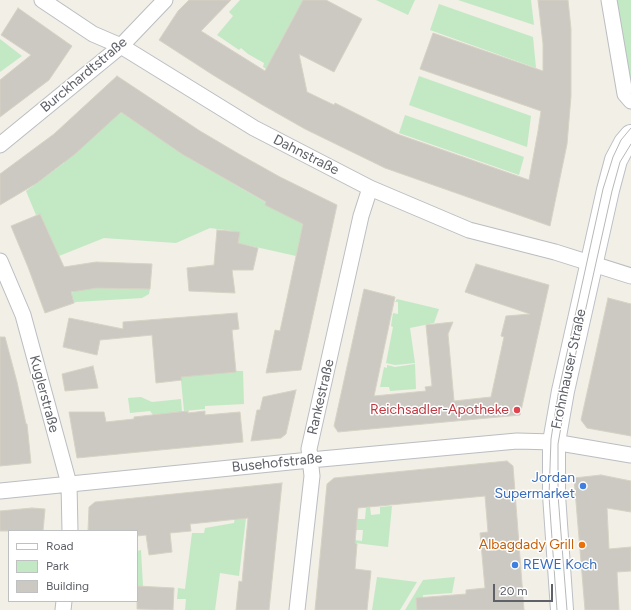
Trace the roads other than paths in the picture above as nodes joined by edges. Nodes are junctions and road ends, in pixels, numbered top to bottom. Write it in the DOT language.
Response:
graph roads {
  1 [pos="42,0"];
  2 [pos="165,0"];
  3 [pos="609,0"];
  4 [pos="121,46"];
  5 [pos="631,100"];
  6 [pos="631,136"];
  7 [pos="0,145"];
  8 [pos="370,188"];
  9 [pos="0,261"];
  10 [pos="592,264"];
  11 [pos="631,276"];
  12 [pos="554,442"];
  13 [pos="631,455"];
  14 [pos="310,460"];
  15 [pos="69,484"];
  16 [pos="0,491"];
  17 [pos="70,530"];
  18 [pos="297,610"];
  19 [pos="562,610"];
  1 -- 4 [label="street, Dahnstraße"];
  2 -- 4 [label="street, Burckhardtstraße"];
  3 -- 5 [label="street"];
  4 -- 7 [label="street, Burckhardtstraße"];
  4 -- 8 [label="street, Dahnstraße"];
  6 -- 10 [label="main road, Frohnhauser Straße"];
  8 -- 10 [label="street, Dahnstraße"];
  8 -- 14 [label="street, Rankestraße"];
  9 -- 15 [label="street, Kuglerstraße"];
  10 -- 11 [label="street, Dahnstraße"];
  10 -- 12 [label="main road, Frohnhauser Straße"];
  12 -- 13 [label="street, Busehofstraße"];
  12 -- 14 [label="street, Busehofstraße"];
  12 -- 19 [label="main road, Frohnhauser Straße"];
  14 -- 15 [label="street, Busehofstraße"];
  14 -- 18 [label="street, Rankestraße"];
  15 -- 16 [label="street, Busehofstraße"];
  15 -- 17 [label="street, Kuglerstraße"];
}
